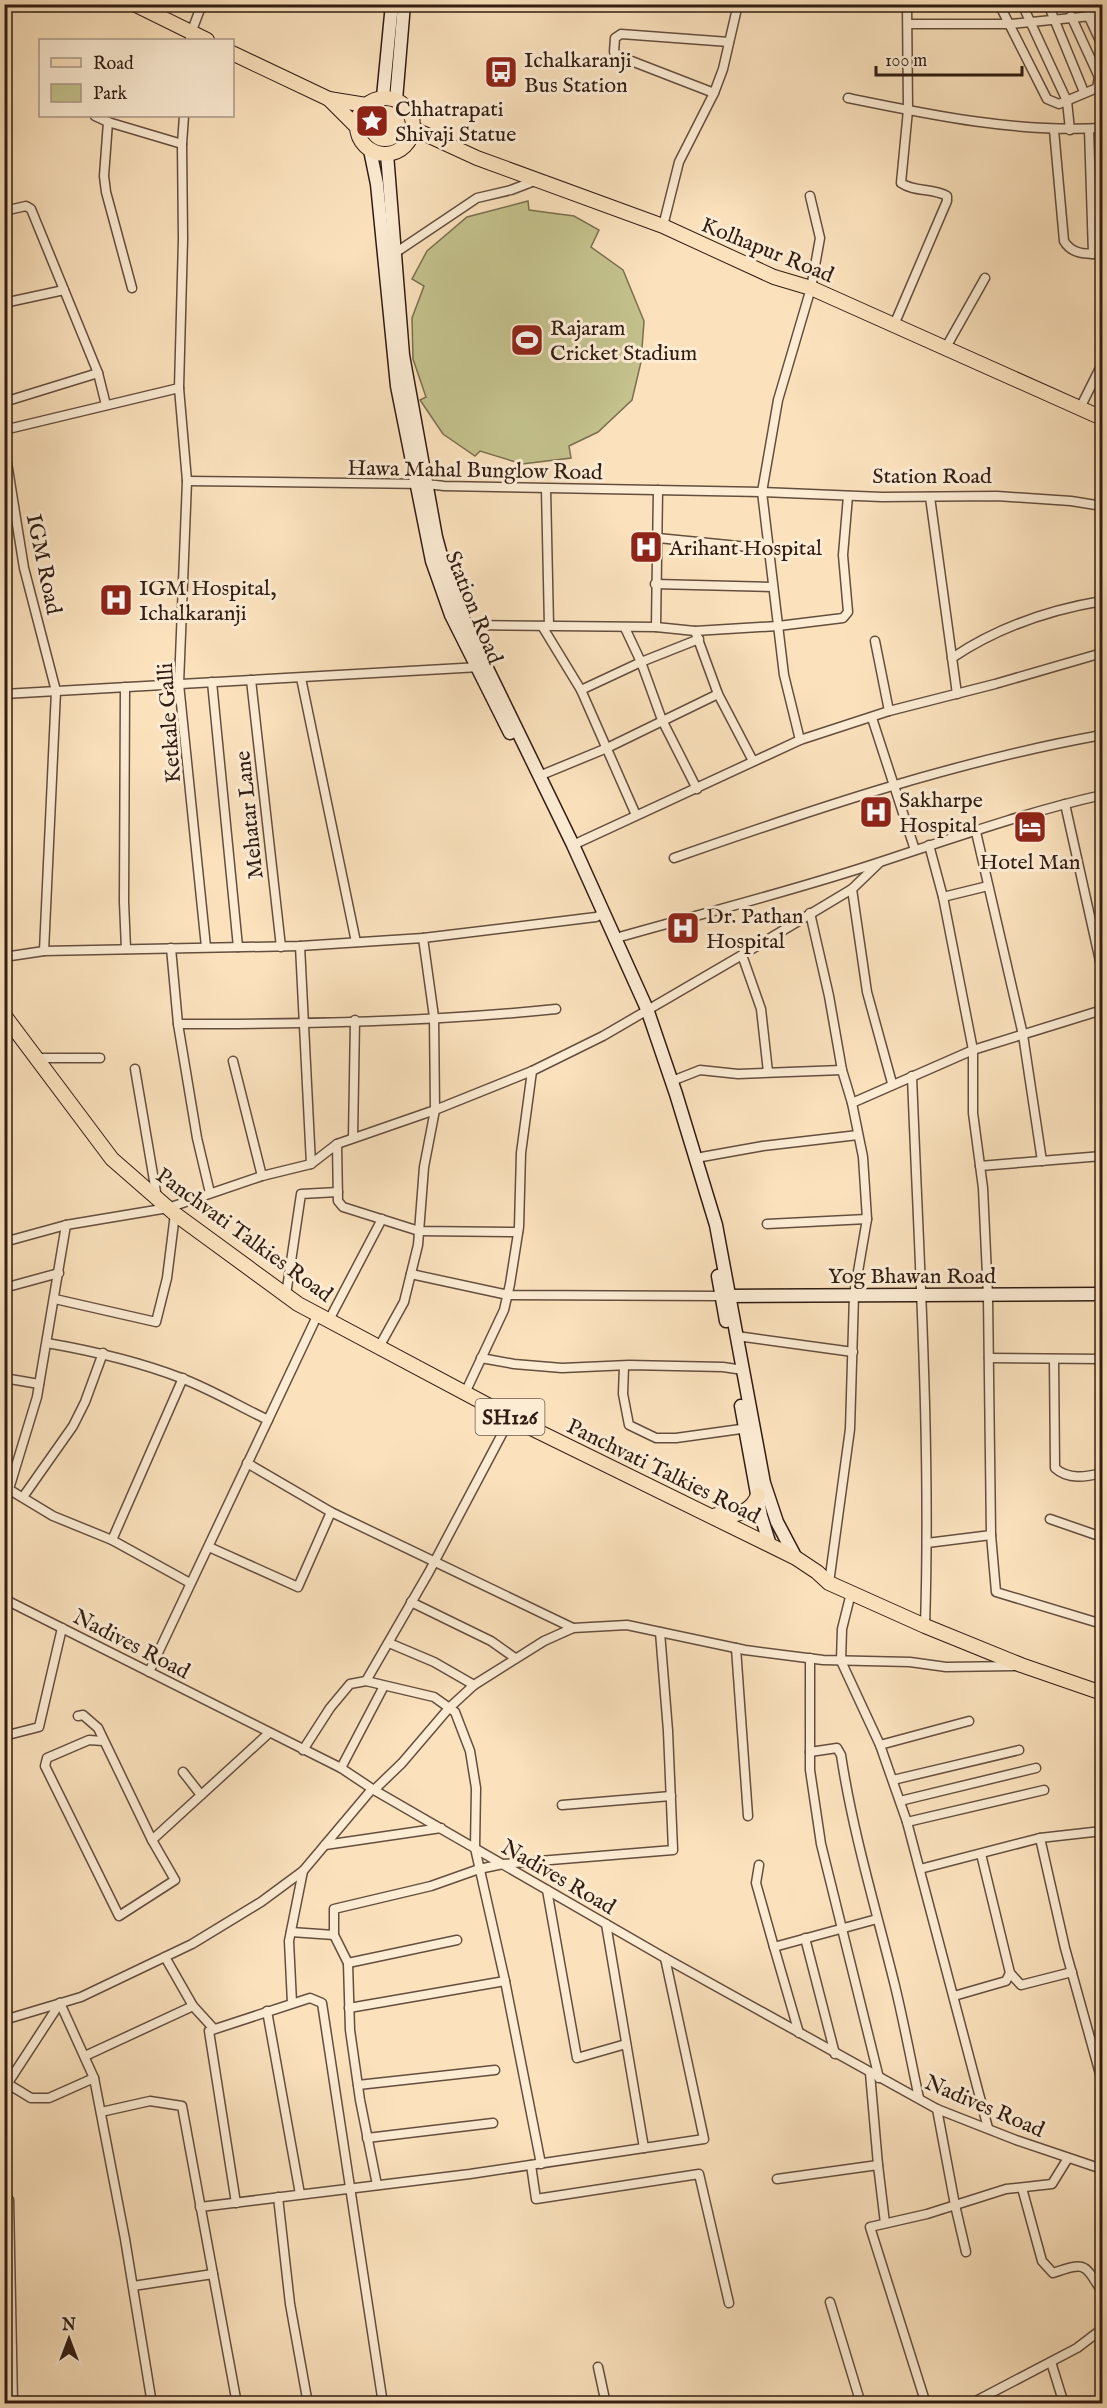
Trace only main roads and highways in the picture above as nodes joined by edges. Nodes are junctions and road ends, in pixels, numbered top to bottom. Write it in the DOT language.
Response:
graph roads {
  1 [pos="134,4"];
  2 [pos="392,4"];
  3 [pos="404,4"];
  4 [pos="191,37"];
  5 [pos="234,54"];
  6 [pos="329,99"];
  7 [pos="390,99"];
  8 [pos="366,105"];
  9 [pos="357,127"];
  10 [pos="414,129"];
  11 [pos="370,150"];
  12 [pos="387,154"];
  13 [pos="1102,418"];
  14 [pos="422,484"];
  15 [pos="482,666"];
  16 [pos="600,915"];
  17 [pos="644,1011"];
  18 [pos="4,1015"];
  19 [pos="1102,1294"];
  20 [pos="726,1296"];
  21 [pos="739,1370"];
  22 [pos="749,1428"];
  23 [pos="758,1495"];
  24 [pos="708,1514"];
  25 [pos="770,1545"];
  26 [pos="796,1558"];
  27 [pos="1102,1693"];
  1 -- 4 [label="main road"];
  2 -- 7 [label="main road"];
  3 -- 7 [label="main road"];
  5 -- 6 [label="main road"];
  6 -- 8 [label="main road"];
  6 -- 9 [label="main road"];
  7 -- 8 [label="main road"];
  7 -- 10 [label="main road"];
  8 -- 9 [label="main road"];
  9 -- 11 [label="main road"];
  10 -- 12 [label="main road"];
  10 -- 13 [label="main road, Kolhapur Road"];
  11 -- 12 [label="main road"];
  11 -- 14 [label="main road, Station Road"];
  12 -- 14 [label="main road, Station Road"];
  14 -- 15 [label="main road, Station Road"];
  14 -- 15 [label="main road, Station Road"];
  15 -- 16 [label="main road, Station Road"];
  15 -- 16 [label="main road, Station Road"];
  16 -- 17 [label="main road, Station Road"];
  16 -- 17 [label="main road, Station Road"];
  17 -- 20 [label="main road"];
  17 -- 20 [label="main road"];
  18 -- 24 [label="main road, Panchvati Talkies Road / SH126"];
  19 -- 20 [label="main road, Yog Bhawan Road"];
  20 -- 21 [label="main road"];
  20 -- 21 [label="main road"];
  21 -- 22 [label="main road"];
  22 -- 23 [label="main road"];
  22 -- 26 [label="main road"];
  23 -- 24 [label="main road"];
  23 -- 25 [label="main road"];
  24 -- 25 [label="main road, Panchvati Talkies Road / SH126"];
  25 -- 26 [label="main road, Panchvati Talkies Road / SH126"];
  26 -- 27 [label="main road, Panchvati Talkies Road / SH126"];
}
